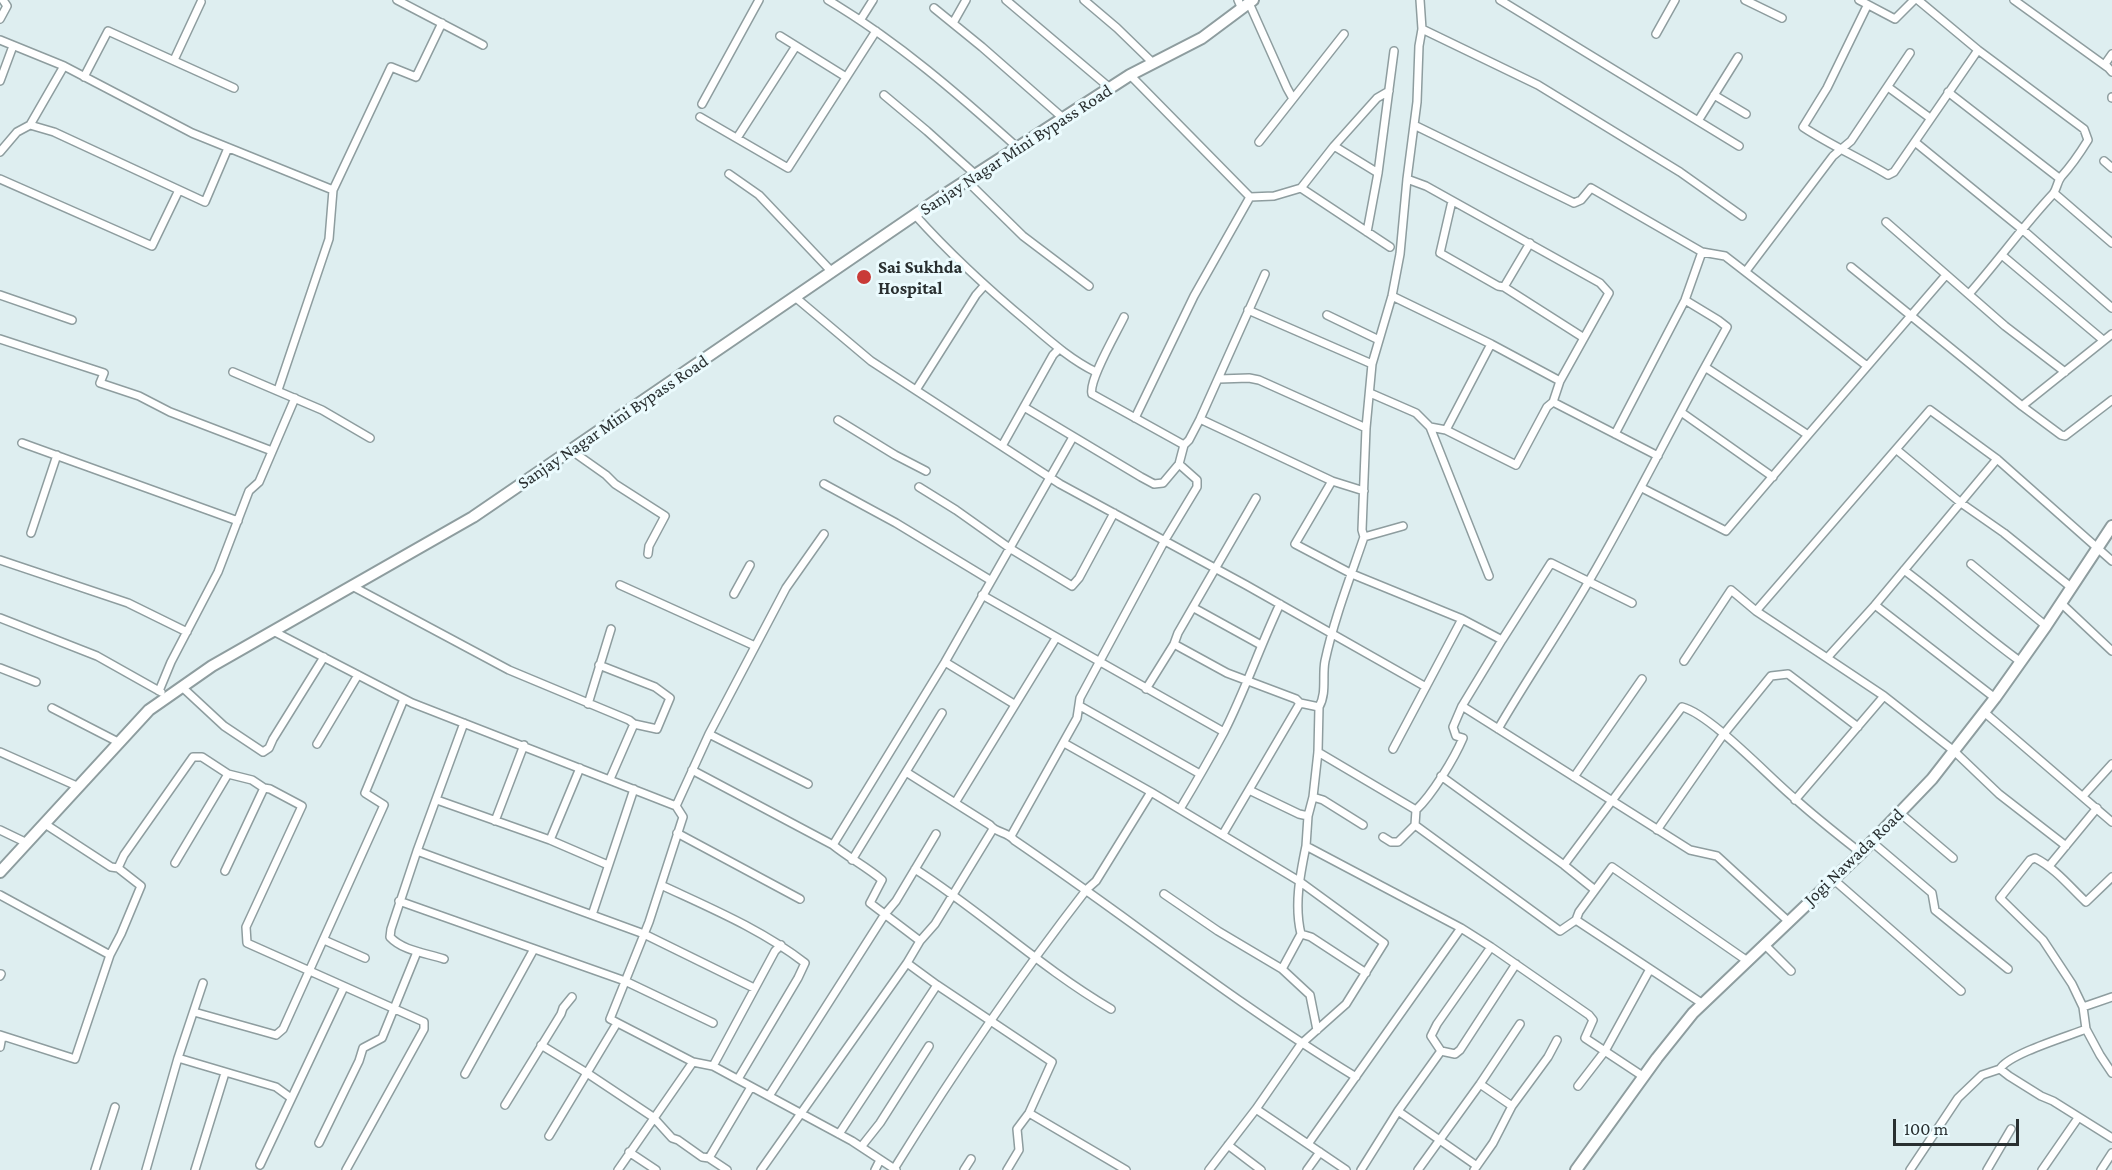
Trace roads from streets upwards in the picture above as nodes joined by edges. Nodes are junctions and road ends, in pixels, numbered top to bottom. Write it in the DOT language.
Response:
graph roads {
  1 [pos="3,0"];
  2 [pos="397,0"];
  3 [pos="759,0"];
  4 [pos="828,0"];
  5 [pos="873,0"];
  6 [pos="966,0"];
  7 [pos="1006,0"];
  8 [pos="1084,0"];
  9 [pos="1420,0"];
  10 [pos="1500,0"];
  11 [pos="1675,0"];
  12 [pos="1745,0"];
  13 [pos="1858,0"];
  14 [pos="1916,0"];
  15 [pos="2018,1"];
  16 [pos="201,2"];
  17 [pos="1245,3"];
  18 [pos="1867,6"];
  19 [pos="934,8"];
  20 [pos="1782,18"];
  21 [pos="0,19"];
  22 [pos="861,20"];
  23 [pos="442,23"];
  24 [pos="953,23"];
  25 [pos="1422,29"];
  26 [pos="876,31"];
  27 [pos="1344,34"];
  28 [pos="1656,34"];
  29 [pos="780,36"];
  30 [pos="0,40"];
  31 [pos="483,45"];
  32 [pos="13,46"];
  33 [pos="796,46"];
  34 [pos="1978,50"];
  35 [pos="1394,51"];
  36 [pos="1910,52"];
  37 [pos="2112,54"];
  38 [pos="1738,57"];
  39 [pos="174,60"];
  40 [pos="1153,63"];
  41 [pos="64,66"];
  42 [pos="2110,69"];
  43 [pos="1130,75"];
  44 [pos="84,77"];
  45 [pos="846,78"];
  46 [pos="0,81"];
  47 [pos="1888,87"];
  48 [pos="234,88"];
  49 [pos="1110,88"];
  50 [pos="1389,91"];
  51 [pos="1948,92"];
  52 [pos="884,95"];
  53 [pos="1714,95"];
  54 [pos="1292,97"];
  55 [pos="702,104"];
  56 [pos="1746,114"];
  57 [pos="700,117"];
  58 [pos="1930,117"];
  59 [pos="1063,118"];
  60 [pos="1698,121"];
  61 [pos="30,125"];
  62 [pos="1414,125"];
  63 [pos="737,138"];
  64 [pos="1259,142"];
  65 [pos="1915,142"];
  66 [pos="1334,146"];
  67 [pos="1739,146"];
  68 [pos="228,148"];
  69 [pos="1018,148"];
  70 [pos="1841,148"];
  71 [pos="0,152"];
  72 [pos="2104,161"];
  73 [pos="2112,168"];
  74 [pos="1378,173"];
  75 [pos="729,174"];
  76 [pos="971,178"];
  77 [pos="2059,178"];
  78 [pos="0,179"];
  79 [pos="1407,179"];
  80 [pos="1301,188"];
  81 [pos="178,190"];
  82 [pos="333,190"];
  83 [pos="2054,193"];
  84 [pos="1250,197"];
  85 [pos="1452,201"];
  86 [pos="915,215"];
  87 [pos="1742,216"];
  88 [pos="1886,222"];
  89 [pos="2023,230"];
  90 [pos="1367,232"];
  91 [pos="1530,243"];
  92 [pos="2112,243"];
  93 [pos="1390,247"];
  94 [pos="1702,252"];
  95 [pos="2003,256"];
  96 [pos="1851,267"];
  97 [pos="1746,271"];
  98 [pos="832,272"];
  99 [pos="1265,274"];
  100 [pos="1946,275"];
  101 [pos="984,286"];
  102 [pos="1089,286"];
  103 [pos="1504,287"];
  104 [pos="1970,294"];
  105 [pos="0,295"];
  106 [pos="1392,296"];
  107 [pos="795,297"];
  108 [pos="1685,300"];
  109 [pos="2112,308"];
  110 [pos="1248,310"];
  111 [pos="1327,315"];
  112 [pos="1124,317"];
  113 [pos="1910,317"];
  114 [pos="72,320"];
  115 [pos="2112,334"];
  116 [pos="0,339"];
  117 [pos="1584,339"];
  118 [pos="1379,340"];
  119 [pos="2103,340"];
  120 [pos="1491,344"];
  121 [pos="1059,349"];
  122 [pos="1372,364"];
  123 [pos="1867,366"];
  124 [pos="1705,367"];
  125 [pos="233,372"];
  126 [pos="1096,372"];
  127 [pos="2065,372"];
  128 [pos="1219,379"];
  129 [pos="1560,381"];
  130 [pos="278,390"];
  131 [pos="916,390"];
  132 [pos="1370,393"];
  133 [pos="295,398"];
  134 [pos="2112,400"];
  135 [pos="1553,402"];
  136 [pos="2022,406"];
  137 [pos="1024,407"];
  138 [pos="1681,412"];
  139 [pos="1135,418"];
  140 [pos="1200,419"];
  141 [pos="838,420"];
  142 [pos="1430,427"];
  143 [pos="1366,428"];
  144 [pos="1446,429"];
  145 [pos="1615,434"];
  146 [pos="1808,435"];
  147 [pos="1073,437"];
  148 [pos="370,438"];
  149 [pos="22,443"];
  150 [pos="1184,445"];
  151 [pos="1002,446"];
  152 [pos="1897,450"];
  153 [pos="272,451"];
  154 [pos="572,451"];
  155 [pos="57,455"];
  156 [pos="1658,456"];
  157 [pos="1997,459"];
  158 [pos="1179,464"];
  159 [pos="926,471"];
  160 [pos="1049,476"];
  161 [pos="1773,477"];
  162 [pos="1332,481"];
  163 [pos="824,484"];
  164 [pos="919,487"];
  165 [pos="1642,488"];
  166 [pos="1364,491"];
  167 [pos="1256,498"];
  168 [pos="1961,503"];
  169 [pos="1114,513"];
  170 [pos="238,521"];
  171 [pos="1403,526"];
  172 [pos="2112,526"];
  173 [pos="31,532"];
  174 [pos="825,534"];
  175 [pos="1364,537"];
  176 [pos="1165,540"];
  177 [pos="2098,548"];
  178 [pos="1011,549"];
  179 [pos="648,554"];
  180 [pos="0,560"];
  181 [pos="2112,561"];
  182 [pos="1971,564"];
  183 [pos="750,565"];
  184 [pos="1215,568"];
  185 [pos="1904,570"];
  186 [pos="1352,574"];
  187 [pos="1489,576"];
  188 [pos="990,580"];
  189 [pos="1590,580"];
  190 [pos="352,585"];
  191 [pos="620,585"];
  192 [pos="2072,588"];
  193 [pos="734,594"];
  194 [pos="982,595"];
  195 [pos="1632,603"];
  196 [pos="1280,604"];
  197 [pos="2062,604"];
  198 [pos="1875,605"];
  199 [pos="1194,608"];
  200 [pos="1756,611"];
  201 [pos="0,618"];
  202 [pos="1462,619"];
  203 [pos="2046,626"];
  204 [pos="611,629"];
  205 [pos="273,631"];
  206 [pos="187,632"];
  207 [pos="1332,634"];
  208 [pos="1056,638"];
  209 [pos="1502,640"];
  210 [pos="1174,644"];
  211 [pos="1261,645"];
  212 [pos="755,646"];
  213 [pos="2112,651"];
  214 [pos="324,657"];
  215 [pos="1827,658"];
  216 [pos="1684,661"];
  217 [pos="945,662"];
  218 [pos="2020,662"];
  219 [pos="1100,663"];
  220 [pos="599,665"];
  221 [pos="0,668"];
  222 [pos="358,675"];
  223 [pos="1642,679"];
  224 [pos="1248,680"];
  225 [pos="36,682"];
  226 [pos="182,687"];
  227 [pos="1426,687"];
  228 [pos="1146,689"];
  229 [pos="163,694"];
  230 [pos="1884,696"];
  231 [pos="1995,698"];
  232 [pos="404,699"];
  233 [pos="1300,703"];
  234 [pos="588,704"];
  235 [pos="1014,704"];
  236 [pos="1080,706"];
  237 [pos="1462,706"];
  238 [pos="1319,707"];
  239 [pos="52,708"];
  240 [pos="1984,712"];
  241 [pos="942,713"];
  242 [pos="464,723"];
  243 [pos="634,724"];
  244 [pos="1858,727"];
  245 [pos="1498,729"];
  246 [pos="1224,732"];
  247 [pos="709,734"];
  248 [pos="1723,735"];
  249 [pos="120,743"];
  250 [pos="1065,743"];
  251 [pos="317,744"];
  252 [pos="524,745"];
  253 [pos="1393,749"];
  254 [pos="1954,751"];
  255 [pos="0,752"];
  256 [pos="1318,752"];
  257 [pos="2112,764"];
  258 [pos="580,768"];
  259 [pos="693,770"];
  260 [pos="906,772"];
  261 [pos="228,774"];
  262 [pos="1200,774"];
  263 [pos="1441,776"];
  264 [pos="1574,777"];
  265 [pos="610,779"];
  266 [pos="808,784"];
  267 [pos="79,786"];
  268 [pos="264,788"];
  269 [pos="634,789"];
  270 [pos="1249,790"];
  271 [pos="1152,792"];
  272 [pos="2084,796"];
  273 [pos="1313,797"];
  274 [pos="436,800"];
  275 [pos="1795,800"];
  276 [pos="1612,802"];
  277 [pos="955,803"];
  278 [pos="676,806"];
  279 [pos="2097,808"];
  280 [pos="1180,809"];
  281 [pos="1416,810"];
  282 [pos="1900,813"];
  283 [pos="1308,816"];
  284 [pos="495,821"];
  285 [pos="2112,822"];
  286 [pos="45,824"];
  287 [pos="1363,825"];
  288 [pos="1415,825"];
  289 [pos="993,829"];
  290 [pos="0,830"];
  291 [pos="1657,830"];
  292 [pos="677,833"];
  293 [pos="936,834"];
  294 [pos="1223,834"];
  295 [pos="1011,836"];
  296 [pos="1383,837"];
  297 [pos="550,840"];
  298 [pos="1872,842"];
  299 [pos="27,843"];
  300 [pos="833,845"];
  301 [pos="1306,846"];
  302 [pos="2066,846"];
  303 [pos="417,850"];
  304 [pos="1861,853"];
  305 [pos="1953,858"];
  306 [pos="852,860"];
  307 [pos="176,863"];
  308 [pos="608,865"];
  309 [pos="1564,865"];
  310 [pos="2050,865"];
  311 [pos="118,868"];
  312 [pos="915,869"];
  313 [pos="0,872"];
  314 [pos="225,872"];
  315 [pos="2112,878"];
  316 [pos="1833,879"];
  317 [pos="1299,881"];
  318 [pos="661,885"];
  319 [pos="1087,889"];
  320 [pos="1594,890"];
  321 [pos="953,894"];
  322 [pos="1164,894"];
  323 [pos="0,895"];
  324 [pos="800,899"];
  325 [pos="399,901"];
  326 [pos="885,914"];
  327 [pos="592,915"];
  328 [pos="1576,920"];
  329 [pos="1788,921"];
  330 [pos="1461,928"];
  331 [pos="644,934"];
  332 [pos="1301,934"];
  333 [pos="324,940"];
  334 [pos="920,941"];
  335 [pos="1764,944"];
  336 [pos="781,945"];
  337 [pos="1491,947"];
  338 [pos="534,949"];
  339 [pos="417,952"];
  340 [pos="110,955"];
  341 [pos="1035,957"];
  342 [pos="365,958"];
  343 [pos="444,959"];
  344 [pos="1746,960"];
  345 [pos="908,963"];
  346 [pos="1516,964"];
  347 [pos="1282,969"];
  348 [pos="1650,969"];
  349 [pos="2008,969"];
  350 [pos="311,971"];
  351 [pos="1791,971"];
  352 [pos="1366,973"];
  353 [pos="625,981"];
  354 [pos="203,983"];
  355 [pos="937,985"];
  356 [pos="344,987"];
  357 [pos="754,988"];
  358 [pos="1961,991"];
  359 [pos="572,997"];
  360 [pos="2112,997"];
  361 [pos="1702,1004"];
  362 [pos="2083,1007"];
  363 [pos="393,1009"];
  364 [pos="1111,1009"];
  365 [pos="194,1012"];
  366 [pos="989,1021"];
  367 [pos="617,1023"];
  368 [pos="712,1023"];
  369 [pos="1520,1024"];
  370 [pos="2086,1029"];
  371 [pos="1317,1030"];
  372 [pos="1,1035"];
  373 [pos="1557,1040"];
  374 [pos="1301,1044"];
  375 [pos="541,1046"];
  376 [pos="929,1046"];
  377 [pos="0,1047"];
  378 [pos="1441,1051"];
  379 [pos="1605,1051"];
  380 [pos="178,1058"];
  381 [pos="693,1062"];
  382 [pos="713,1066"];
  383 [pos="2000,1069"];
  384 [pos="225,1073"];
  385 [pos="587,1073"];
  386 [pos="2112,1073"];
  387 [pos="465,1074"];
  388 [pos="1356,1077"];
  389 [pos="1644,1077"];
  390 [pos="738,1079"];
  391 [pos="1480,1084"];
  392 [pos="751,1086"];
  393 [pos="1578,1086"];
  394 [pos="769,1096"];
  395 [pos="291,1098"];
  396 [pos="505,1105"];
  397 [pos="1512,1106"];
  398 [pos="114,1107"];
  399 [pos="1256,1109"];
  400 [pos="1398,1111"];
  401 [pos="800,1113"];
  402 [pos="1029,1113"];
  403 [pos="653,1117"];
  404 [pos="2078,1118"];
  405 [pos="2011,1129"];
  406 [pos="839,1134"];
  407 [pos="549,1137"];
  408 [pos="2112,1138"];
  409 [pos="1439,1140"];
  410 [pos="319,1143"];
  411 [pos="1308,1144"];
  412 [pos="1228,1145"];
  413 [pos="861,1147"];
  414 [pos="629,1152"];
  415 [pos="1320,1152"];
  416 [pos="2112,1153"];
  417 [pos="709,1158"];
  418 [pos="971,1159"];
  419 [pos="880,1160"];
  420 [pos="260,1165"];
  421 [pos="1476,1168"];
  422 [pos="895,1169"];
  423 [pos="95,1170"];
  424 [pos="146,1170"];
  425 [pos="195,1170"];
  426 [pos="346,1170"];
  427 [pos="618,1170"];
  428 [pos="657,1170"];
  429 [pos="727,1170"];
  430 [pos="761,1170"];
  431 [pos="875,1170"];
  432 [pos="964,1170"];
  433 [pos="1007,1170"];
  434 [pos="1126,1170"];
  435 [pos="1209,1170"];
  436 [pos="1261,1170"];
  437 [pos="1307,1170"];
  438 [pos="1346,1170"];
  439 [pos="1361,1170"];
  440 [pos="1418,1170"];
  441 [pos="1576,1170"];
  442 [pos="1910,1170"];
  443 [pos="1987,1170"];
  444 [pos="2042,1170"];
  445 [pos="2101,1170"];
  1 -- 21 [label="street"];
  2 -- 23 [label="street"];
  3 -- 55 [label="street"];
  4 -- 22 [label="street"];
  5 -- 22 [label="street"];
  6 -- 24 [label="street"];
  7 -- 49 [label="street"];
  8 -- 40 [label="street"];
  9 -- 25 [label="street"];
  10 -- 60 [label="street"];
  11 -- 28 [label="street"];
  12 -- 20 [label="street"];
  13 -- 18 [label="street"];
  14 -- 18 [label="street"];
  14 -- 34 [label="street"];
  15 -- 42 [label="street"];
  16 -- 39 [label="street"];
  17 -- 40 [label="street, Sanjay Nagar Mini Bypass Road"];
  17 -- 54 [label="street"];
  18 -- 70 [label="street"];
  19 -- 24 [label="street"];
  22 -- 26 [label="street"];
  23 -- 31 [label="street"];
  23 -- 82 [label="street"];
  24 -- 59 [label="street"];
  25 -- 62 [label="street"];
  25 -- 87 [label="street"];
  26 -- 45 [label="street"];
  26 -- 69 [label="street"];
  27 -- 54 [label="street"];
  29 -- 33 [label="street"];
  30 -- 32 [label="street"];
  32 -- 41 [label="street"];
  32 -- 46 [label="street"];
  33 -- 45 [label="street"];
  33 -- 63 [label="street"];
  34 -- 51 [label="street"];
  34 -- 77 [label="street"];
  35 -- 50 [label="street"];
  36 -- 47 [label="street"];
  37 -- 42 [label="street"];
  38 -- 53 [label="street"];
  39 -- 44 [label="street"];
  39 -- 48 [label="street"];
  40 -- 43 [label="street, Sanjay Nagar Mini Bypass Road"];
  41 -- 44 [label="street"];
  41 -- 61 [label="street"];
  43 -- 49 [label="street, Sanjay Nagar Mini Bypass Road"];
  43 -- 84 [label="street"];
  44 -- 68 [label="street"];
  45 -- 63 [label="street"];
  47 -- 58 [label="street"];
  47 -- 70 [label="street"];
  49 -- 59 [label="street, Sanjay Nagar Mini Bypass Road"];
  50 -- 66 [label="street"];
  50 -- 74 [label="street"];
  51 -- 58 [label="street"];
  51 -- 77 [label="street"];
  52 -- 76 [label="street"];
  53 -- 56 [label="street"];
  53 -- 60 [label="street"];
  54 -- 64 [label="street"];
  57 -- 63 [label="street"];
  58 -- 65 [label="street"];
  59 -- 69 [label="street, Sanjay Nagar Mini Bypass Road"];
  60 -- 67 [label="street"];
  61 -- 71 [label="street"];
  61 -- 81 [label="street"];
  62 -- 79 [label="street"];
  62 -- 94 [label="street"];
  65 -- 70 [label="street"];
  65 -- 89 [label="street"];
  66 -- 74 [label="street"];
  66 -- 80 [label="street"];
  68 -- 81 [label="street"];
  68 -- 82 [label="street"];
  69 -- 76 [label="street, Sanjay Nagar Mini Bypass Road"];
  70 -- 97 [label="street"];
  72 -- 73 [label="street"];
  74 -- 90 [label="street"];
  75 -- 98 [label="street"];
  76 -- 86 [label="street, Sanjay Nagar Mini Bypass Road"];
  76 -- 102 [label="street"];
  77 -- 83 [label="street"];
  78 -- 81 [label="street"];
  79 -- 85 [label="street"];
  79 -- 106 [label="street"];
  80 -- 84 [label="street"];
  80 -- 90 [label="street"];
  82 -- 130 [label="street"];
  83 -- 89 [label="street"];
  83 -- 92 [label="street"];
  84 -- 139 [label="street"];
  85 -- 91 [label="street"];
  85 -- 103 [label="street"];
  86 -- 98 [label="street, Sanjay Nagar Mini Bypass Road"];
  86 -- 101 [label="street"];
  88 -- 100 [label="street"];
  89 -- 95 [label="street"];
  89 -- 109 [label="street"];
  90 -- 93 [label="street"];
  91 -- 103 [label="street"];
  91 -- 117 [label="street"];
  94 -- 97 [label="street"];
  94 -- 108 [label="street"];
  95 -- 104 [label="street"];
  95 -- 119 [label="street"];
  96 -- 113 [label="street"];
  97 -- 123 [label="street"];
  98 -- 107 [label="street, Sanjay Nagar Mini Bypass Road"];
  99 -- 110 [label="street"];
  100 -- 104 [label="street"];
  100 -- 113 [label="street"];
  101 -- 121 [label="street"];
  101 -- 131 [label="street"];
  103 -- 117 [label="street"];
  104 -- 127 [label="street"];
  105 -- 114 [label="street"];
  106 -- 118 [label="street"];
  106 -- 120 [label="street"];
  107 -- 131 [label="street"];
  107 -- 154 [label="street, Sanjay Nagar Mini Bypass Road"];
  108 -- 124 [label="street"];
  108 -- 145 [label="street"];
  110 -- 122 [label="street"];
  110 -- 128 [label="street"];
  111 -- 118 [label="street"];
  112 -- 126 [label="street"];
  113 -- 123 [label="street"];
  113 -- 136 [label="street"];
  115 -- 119 [label="street"];
  116 -- 153 [label="street"];
  117 -- 129 [label="street"];
  118 -- 122 [label="street"];
  119 -- 127 [label="street"];
  120 -- 129 [label="street"];
  120 -- 144 [label="street"];
  121 -- 126 [label="street"];
  121 -- 137 [label="street"];
  122 -- 132 [label="street"];
  123 -- 146 [label="street"];
  124 -- 138 [label="street"];
  124 -- 146 [label="street"];
  125 -- 130 [label="street"];
  126 -- 139 [label="street"];
  127 -- 136 [label="street"];
  128 -- 140 [label="street"];
  128 -- 143 [label="street"];
  129 -- 135 [label="street"];
  130 -- 133 [label="street"];
  131 -- 151 [label="street"];
  132 -- 142 [label="street"];
  132 -- 143 [label="street"];
  133 -- 148 [label="street"];
  133 -- 153 [label="street"];
  134 -- 136 [label="street"];
  135 -- 144 [label="street"];
  135 -- 145 [label="street"];
  137 -- 147 [label="street"];
  137 -- 151 [label="street"];
  138 -- 156 [label="street"];
  138 -- 161 [label="street"];
  139 -- 150 [label="street"];
  140 -- 150 [label="street"];
  140 -- 162 [label="street"];
  141 -- 159 [label="street"];
  142 -- 144 [label="street"];
  142 -- 187 [label="street"];
  143 -- 166 [label="street"];
  145 -- 156 [label="street"];
  146 -- 161 [label="street"];
  147 -- 158 [label="street"];
  147 -- 160 [label="street"];
  149 -- 155 [label="street"];
  150 -- 158 [label="street"];
  151 -- 160 [label="street"];
  152 -- 157 [label="street"];
  152 -- 168 [label="street"];
  152 -- 200 [label="street"];
  153 -- 170 [label="street"];
  154 -- 179 [label="street"];
  154 -- 190 [label="street, Sanjay Nagar Mini Bypass Road"];
  155 -- 170 [label="street"];
  155 -- 173 [label="street"];
  156 -- 165 [label="street"];
  157 -- 168 [label="street"];
  157 -- 177 [label="street"];
  158 -- 176 [label="street"];
  160 -- 169 [label="street"];
  160 -- 178 [label="street"];
  161 -- 165 [label="street"];
  162 -- 166 [label="street"];
  162 -- 186 [label="street"];
  163 -- 188 [label="street"];
  164 -- 178 [label="street"];
  165 -- 189 [label="street"];
  166 -- 175 [label="street"];
  167 -- 184 [label="street"];
  168 -- 185 [label="street"];
  168 -- 192 [label="street"];
  169 -- 176 [label="street"];
  169 -- 178 [label="street"];
  170 -- 206 [label="street"];
  171 -- 175 [label="street"];
  172 -- 177 [label="street, Jogi Nawada Road"];
  174 -- 212 [label="street"];
  175 -- 186 [label="street"];
  176 -- 184 [label="street"];
  176 -- 219 [label="street"];
  177 -- 181 [label="street"];
  177 -- 192 [label="street, Jogi Nawada Road"];
  178 -- 188 [label="street"];
  180 -- 206 [label="street"];
  182 -- 203 [label="street"];
  183 -- 193 [label="street"];
  184 -- 196 [label="street"];
  184 -- 199 [label="street"];
  185 -- 198 [label="street"];
  185 -- 218 [label="street"];
  186 -- 202 [label="street"];
  186 -- 207 [label="street"];
  188 -- 194 [label="street"];
  189 -- 195 [label="street"];
  189 -- 209 [label="street"];
  189 -- 245 [label="street"];
  190 -- 205 [label="street, Sanjay Nagar Mini Bypass Road"];
  190 -- 234 [label="street"];
  191 -- 212 [label="street"];
  192 -- 197 [label="street, Jogi Nawada Road"];
  194 -- 208 [label="street"];
  194 -- 217 [label="street"];
  196 -- 207 [label="street"];
  196 -- 211 [label="street"];
  197 -- 203 [label="street, Jogi Nawada Road"];
  197 -- 213 [label="street"];
  198 -- 215 [label="street"];
  198 -- 231 [label="street"];
  199 -- 210 [label="street"];
  199 -- 211 [label="street"];
  200 -- 215 [label="street"];
  200 -- 216 [label="street"];
  201 -- 229 [label="street"];
  202 -- 209 [label="street"];
  202 -- 227 [label="street"];
  203 -- 218 [label="street, Jogi Nawada Road"];
  204 -- 220 [label="street"];
  205 -- 214 [label="street"];
  205 -- 226 [label="street, Sanjay Nagar Mini Bypass Road"];
  206 -- 229 [label="street"];
  207 -- 227 [label="street"];
  207 -- 238 [label="street"];
  208 -- 219 [label="street"];
  208 -- 235 [label="street"];
  209 -- 237 [label="street"];
  210 -- 224 [label="street"];
  210 -- 228 [label="street"];
  211 -- 224 [label="street"];
  212 -- 247 [label="street"];
  214 -- 222 [label="street"];
  214 -- 226 [label="street"];
  215 -- 230 [label="street"];
  217 -- 235 [label="street"];
  217 -- 300 [label="street"];
  218 -- 231 [label="street, Jogi Nawada Road"];
  219 -- 228 [label="street"];
  219 -- 236 [label="street"];
  220 -- 234 [label="street"];
  220 -- 243 [label="street"];
  221 -- 225 [label="street"];
  222 -- 232 [label="street"];
  222 -- 251 [label="street"];
  223 -- 264 [label="street"];
  224 -- 233 [label="street"];
  224 -- 246 [label="street"];
  226 -- 229 [label="street, Sanjay Nagar Mini Bypass Road"];
  227 -- 253 [label="street"];
  228 -- 246 [label="street"];
  229 -- 249 [label="street, Sanjay Nagar Mini Bypass Road"];
  230 -- 244 [label="street"];
  230 -- 254 [label="street"];
  231 -- 240 [label="street, Jogi Nawada Road"];
  232 -- 242 [label="street"];
  232 -- 333 [label="street"];
  233 -- 238 [label="street"];
  233 -- 270 [label="street"];
  234 -- 243 [label="street"];
  235 -- 277 [label="street"];
  236 -- 250 [label="street"];
  236 -- 262 [label="street"];
  237 -- 245 [label="street"];
  237 -- 263 [label="street"];
  238 -- 256 [label="street"];
  239 -- 249 [label="street"];
  240 -- 254 [label="street, Jogi Nawada Road"];
  240 -- 272 [label="street"];
  241 -- 260 [label="street"];
  242 -- 252 [label="street"];
  242 -- 274 [label="street"];
  243 -- 265 [label="street"];
  244 -- 248 [label="street"];
  244 -- 275 [label="street"];
  245 -- 264 [label="street"];
  246 -- 262 [label="street"];
  247 -- 259 [label="street"];
  247 -- 266 [label="street"];
  248 -- 275 [label="street"];
  248 -- 276 [label="street"];
  248 -- 291 [label="street"];
  249 -- 267 [label="street, Sanjay Nagar Mini Bypass Road"];
  250 -- 271 [label="street"];
  250 -- 295 [label="street"];
  252 -- 258 [label="street"];
  252 -- 284 [label="street"];
  254 -- 282 [label="street, Jogi Nawada Road"];
  254 -- 302 [label="street"];
  255 -- 267 [label="street"];
  256 -- 273 [label="street"];
  256 -- 281 [label="street"];
  257 -- 272 [label="street"];
  258 -- 265 [label="street"];
  258 -- 297 [label="street"];
  259 -- 278 [label="street"];
  259 -- 300 [label="street"];
  260 -- 277 [label="street"];
  260 -- 306 [label="street"];
  261 -- 268 [label="street"];
  261 -- 307 [label="street"];
  261 -- 311 [label="street"];
  262 -- 280 [label="street"];
  263 -- 281 [label="street"];
  263 -- 309 [label="street"];
  264 -- 276 [label="street"];
  265 -- 269 [label="street"];
  267 -- 286 [label="street, Sanjay Nagar Mini Bypass Road"];
  268 -- 314 [label="street"];
  268 -- 350 [label="street"];
  269 -- 278 [label="street"];
  269 -- 308 [label="street"];
  270 -- 283 [label="street"];
  270 -- 294 [label="street"];
  271 -- 280 [label="street"];
  271 -- 319 [label="street"];
  272 -- 279 [label="street"];
  273 -- 283 [label="street"];
  273 -- 287 [label="street"];
  274 -- 284 [label="street"];
  274 -- 303 [label="street"];
  275 -- 304 [label="street"];
  276 -- 291 [label="street"];
  276 -- 309 [label="street"];
  277 -- 289 [label="street"];
  278 -- 292 [label="street"];
  279 -- 285 [label="street"];
  279 -- 302 [label="street"];
  280 -- 294 [label="street"];
  281 -- 288 [label="street"];
  282 -- 298 [label="street, Jogi Nawada Road"];
  282 -- 305 [label="street"];
  283 -- 301 [label="street"];
  284 -- 297 [label="street"];
  286 -- 299 [label="street, Sanjay Nagar Mini Bypass Road"];
  286 -- 311 [label="street"];
  288 -- 296 [label="street"];
  288 -- 328 [label="street"];
  289 -- 295 [label="street"];
  289 -- 321 [label="street"];
  290 -- 299 [label="street"];
  291 -- 329 [label="street"];
  292 -- 318 [label="street"];
  292 -- 324 [label="street"];
  293 -- 312 [label="street"];
  294 -- 317 [label="street"];
  295 -- 319 [label="street"];
  297 -- 308 [label="street"];
  298 -- 304 [label="street, Jogi Nawada Road"];
  298 -- 349 [label="street"];
  299 -- 313 [label="street, Sanjay Nagar Mini Bypass Road"];
  300 -- 306 [label="street"];
  301 -- 317 [label="street"];
  301 -- 330 [label="street"];
  302 -- 310 [label="street"];
  303 -- 325 [label="street"];
  303 -- 327 [label="street"];
  304 -- 316 [label="street, Jogi Nawada Road"];
  306 -- 326 [label="street"];
  308 -- 327 [label="street"];
  309 -- 320 [label="street"];
  310 -- 315 [label="street"];
  310 -- 362 [label="street"];
  311 -- 340 [label="street"];
  312 -- 321 [label="street"];
  312 -- 326 [label="street"];
  316 -- 329 [label="street, Jogi Nawada Road"];
  316 -- 358 [label="street"];
  317 -- 332 [label="street"];
  317 -- 352 [label="street"];
  318 -- 331 [label="street"];
  318 -- 336 [label="street"];
  319 -- 341 [label="street"];
  319 -- 374 [label="street"];
  320 -- 328 [label="street"];
  320 -- 344 [label="street"];
  321 -- 334 [label="street"];
  321 -- 341 [label="street"];
  322 -- 347 [label="street"];
  323 -- 340 [label="street"];
  325 -- 338 [label="street"];
  325 -- 339 [label="street"];
  326 -- 334 [label="street"];
  326 -- 394 [label="street"];
  327 -- 331 [label="street"];
  328 -- 348 [label="street"];
  329 -- 335 [label="street, Jogi Nawada Road"];
  330 -- 337 [label="street"];
  330 -- 388 [label="street"];
  331 -- 353 [label="street"];
  331 -- 357 [label="street"];
  332 -- 347 [label="street"];
  332 -- 352 [label="street"];
  333 -- 342 [label="street"];
  333 -- 350 [label="street"];
  334 -- 345 [label="street"];
  335 -- 344 [label="street, Jogi Nawada Road"];
  335 -- 351 [label="street"];
  336 -- 357 [label="street"];
  336 -- 390 [label="street"];
  337 -- 346 [label="street"];
  337 -- 378 [label="street"];
  338 -- 353 [label="street"];
  338 -- 387 [label="street"];
  339 -- 343 [label="street"];
  339 -- 363 [label="street"];
  340 -- 372 [label="street"];
  341 -- 364 [label="street"];
  341 -- 366 [label="street"];
  344 -- 361 [label="street, Jogi Nawada Road"];
  345 -- 355 [label="street"];
  345 -- 401 [label="street"];
  346 -- 378 [label="street"];
  346 -- 379 [label="street"];
  347 -- 371 [label="street"];
  348 -- 361 [label="street"];
  348 -- 379 [label="street"];
  350 -- 356 [label="street"];
  350 -- 365 [label="street"];
  352 -- 371 [label="street"];
  353 -- 367 [label="street"];
  353 -- 368 [label="street"];
  354 -- 365 [label="street"];
  355 -- 366 [label="street"];
  355 -- 406 [label="street"];
  356 -- 363 [label="street"];
  356 -- 395 [label="street"];
  357 -- 382 [label="street"];
  359 -- 375 [label="street"];
  360 -- 362 [label="street"];
  361 -- 389 [label="street, Jogi Nawada Road"];
  362 -- 370 [label="street"];
  363 -- 410 [label="street"];
  363 -- 426 [label="street"];
  365 -- 380 [label="street"];
  366 -- 402 [label="street"];
  366 -- 422 [label="street"];
  367 -- 381 [label="street"];
  367 -- 385 [label="street"];
  369 -- 391 [label="street"];
  370 -- 383 [label="street"];
  370 -- 386 [label="street"];
  371 -- 374 [label="street"];
  372 -- 377 [label="street"];
  373 -- 397 [label="street"];
  374 -- 388 [label="street"];
  374 -- 399 [label="street"];
  375 -- 385 [label="street"];
  375 -- 396 [label="street"];
  376 -- 413 [label="street"];
  378 -- 400 [label="street"];
  379 -- 389 [label="street"];
  379 -- 393 [label="street"];
  380 -- 384 [label="street"];
  380 -- 424 [label="street"];
  381 -- 382 [label="street"];
  381 -- 403 [label="street"];
  382 -- 390 [label="street"];
  383 -- 404 [label="street"];
  383 -- 442 [label="street"];
  384 -- 395 [label="street"];
  384 -- 425 [label="street"];
  385 -- 403 [label="street"];
  385 -- 407 [label="street"];
  388 -- 411 [label="street"];
  389 -- 441 [label="street, Jogi Nawada Road"];
  390 -- 392 [label="street"];
  391 -- 397 [label="street"];
  391 -- 409 [label="street"];
  392 -- 394 [label="street"];
  392 -- 417 [label="street"];
  394 -- 401 [label="street"];
  395 -- 420 [label="street"];
  397 -- 421 [label="street"];
  398 -- 423 [label="street"];
  399 -- 411 [label="street"];
  399 -- 412 [label="street"];
  400 -- 409 [label="street"];
  400 -- 439 [label="street"];
  401 -- 406 [label="street"];
  401 -- 430 [label="street"];
  402 -- 433 [label="street"];
  402 -- 434 [label="street"];
  403 -- 414 [label="street"];
  403 -- 417 [label="street"];
  404 -- 408 [label="street"];
  404 -- 444 [label="street"];
  405 -- 443 [label="street"];
  406 -- 413 [label="street"];
  409 -- 421 [label="street"];
  409 -- 440 [label="street"];
  411 -- 415 [label="street"];
  412 -- 435 [label="street"];
  412 -- 436 [label="street"];
  413 -- 419 [label="street"];
  414 -- 427 [label="street"];
  414 -- 428 [label="street"];
  415 -- 437 [label="street"];
  415 -- 438 [label="street"];
  416 -- 445 [label="street"];
  417 -- 429 [label="street"];
  418 -- 432 [label="street"];
  419 -- 422 [label="street"];
  419 -- 431 [label="street"];
}
